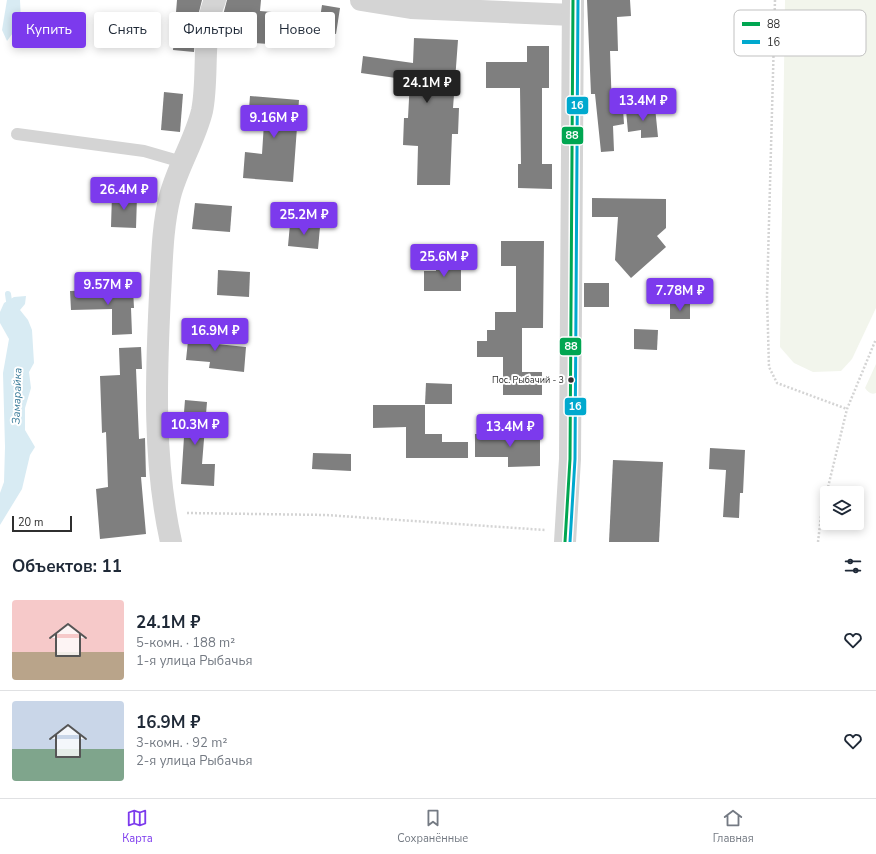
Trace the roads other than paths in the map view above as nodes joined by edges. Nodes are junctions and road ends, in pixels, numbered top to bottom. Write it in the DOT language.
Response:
graph roads {
  1 [pos="215,0"];
  2 [pos="361,0"];
  3 [pos="573,8"];
  4 [pos="17,134"];
  5 [pos="182,162"];
  6 [pos="565,537"];
  7 [pos="171,542"];
  1 -- 5 [label="street"];
  2 -- 3 [label="street"];
  3 -- 6 [label="street"];
  4 -- 5 [label="lane"];
  5 -- 7 [label="street"];
}
